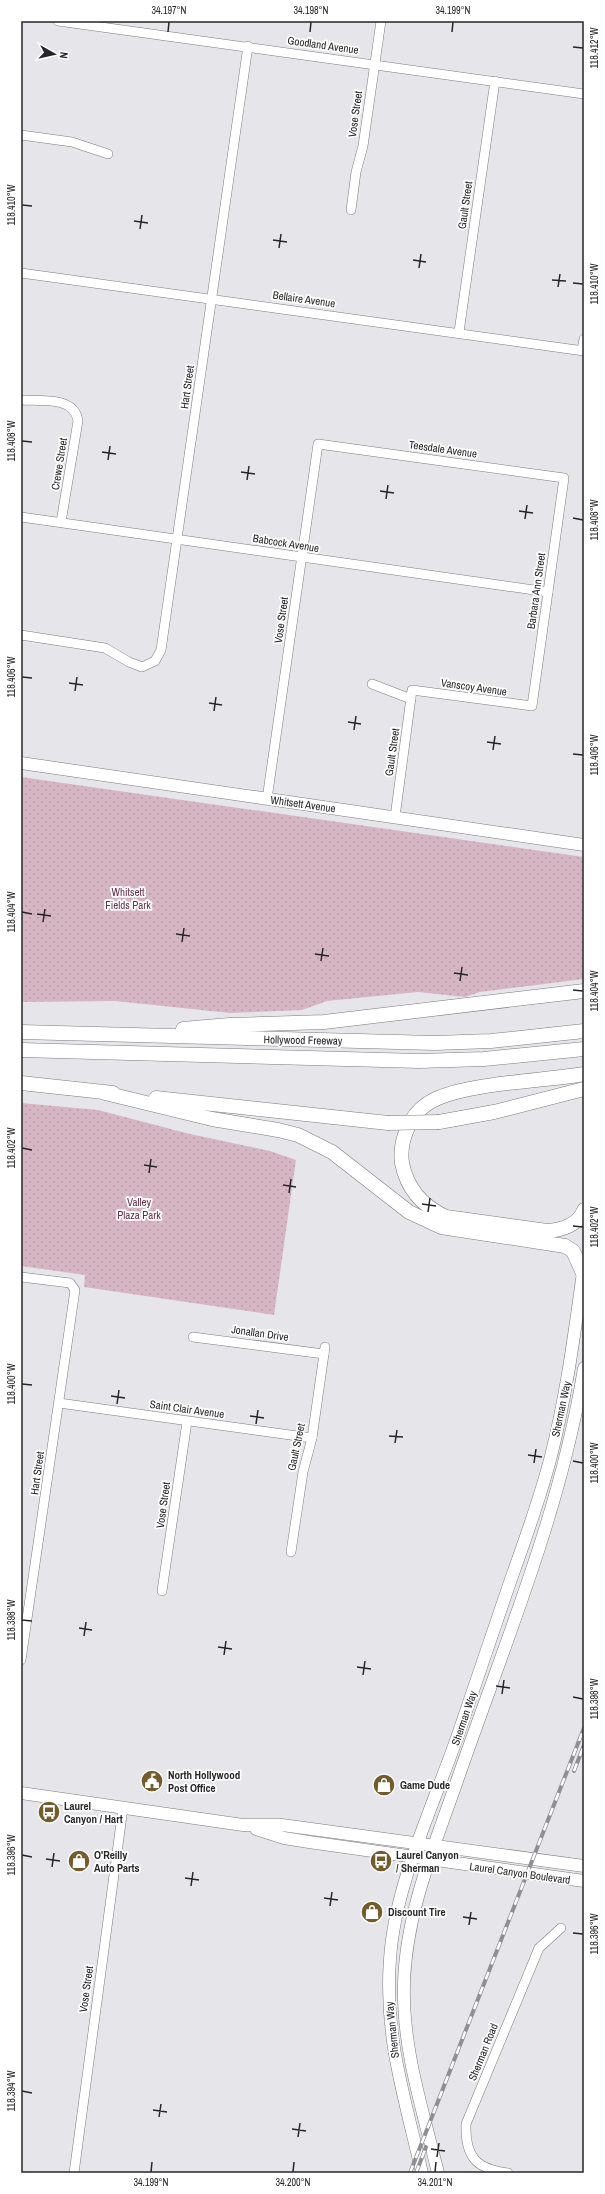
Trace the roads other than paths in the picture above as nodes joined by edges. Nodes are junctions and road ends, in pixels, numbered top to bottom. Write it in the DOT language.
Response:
graph roads {
  1 [pos="58,21"];
  2 [pos="381,21"];
  3 [pos="248,46"];
  4 [pos="375,64"];
  5 [pos="495,81"];
  6 [pos="584,94"];
  7 [pos="21,135"];
  8 [pos="108,154"];
  9 [pos="351,210"];
  10 [pos="21,273"];
  11 [pos="212,299"];
  12 [pos="459,332"];
  13 [pos="584,339"];
  14 [pos="583,351"];
  15 [pos="21,400"];
  16 [pos="318,444"];
  17 [pos="564,478"];
  18 [pos="21,517"];
  19 [pos="62,522"];
  20 [pos="178,538"];
  21 [pos="302,558"];
  22 [pos="548,592"];
  23 [pos="21,635"];
  24 [pos="372,684"];
  25 [pos="412,695"];
  26 [pos="532,706"];
  27 [pos="21,763"];
  28 [pos="267,799"];
  29 [pos="395,816"];
  30 [pos="584,845"];
  31 [pos="584,991"];
  32 [pos="584,1031"];
  33 [pos="21,1032"];
  34 [pos="121,1035"];
  35 [pos="584,1042"];
  36 [pos="21,1044"];
  37 [pos="584,1049"];
  38 [pos="21,1050"];
  39 [pos="21,1058"];
  40 [pos="584,1058"];
  41 [pos="584,1074"];
  42 [pos="21,1083"];
  43 [pos="584,1089"];
  44 [pos="105,1093"];
  45 [pos="584,1210"];
  46 [pos="583,1268"];
  47 [pos="21,1277"];
  48 [pos="193,1337"];
  49 [pos="324,1350"];
  50 [pos="584,1368"];
  51 [pos="564,1402"];
  52 [pos="59,1403"];
  53 [pos="578,1406"];
  54 [pos="187,1422"];
  55 [pos="312,1438"];
  56 [pos="552,1454"];
  57 [pos="566,1459"];
  58 [pos="543,1485"];
  59 [pos="557,1491"];
  60 [pos="291,1552"];
  61 [pos="162,1591"];
  62 [pos="21,1660"];
  63 [pos="480,1671"];
  64 [pos="493,1676"];
  65 [pos="21,1793"];
  66 [pos="123,1808"];
  67 [pos="243,1825"];
  68 [pos="418,1842"];
  69 [pos="435,1844"];
  70 [pos="412,1858"];
  71 [pos="428,1860"];
  72 [pos="584,1866"];
  73 [pos="584,1881"];
  74 [pos="561,1928"];
  75 [pos="74,2173"];
  76 [pos="422,2173"];
  77 [pos="438,2173"];
  78 [pos="508,2173"];
  1 -- 3 [label="street, Goodland Avenue"];
  2 -- 4 [label="street, Vose Street"];
  3 -- 4 [label="street, Goodland Avenue"];
  3 -- 11 [label="street, Hart Street"];
  4 -- 5 [label="street, Goodland Avenue"];
  4 -- 9 [label="street, Vose Street"];
  5 -- 6 [label="street, Goodland Avenue"];
  5 -- 12 [label="street, Gault Street"];
  7 -- 8 [label="street"];
  10 -- 11 [label="street, Bellaire Avenue"];
  11 -- 12 [label="street, Bellaire Avenue"];
  11 -- 20 [label="street, Hart Street"];
  12 -- 14 [label="street, Bellaire Avenue"];
  13 -- 14 [label="street"];
  15 -- 19 [label="street, Crewe Street"];
  16 -- 17 [label="street, Teesdale Avenue"];
  16 -- 21 [label="street, Vose Street"];
  17 -- 22 [label="street, Barbara Ann Street"];
  18 -- 19 [label="street, Babcock Avenue"];
  19 -- 20 [label="street, Babcock Avenue"];
  20 -- 21 [label="street, Babcock Avenue"];
  20 -- 23 [label="street, Hart Street"];
  21 -- 22 [label="street, Babcock Avenue"];
  21 -- 28 [label="street, Vose Street"];
  22 -- 26 [label="street, Barbara Ann Street"];
  24 -- 25 [label="street, Vanscoy Avenue"];
  25 -- 26 [label="street, Vanscoy Avenue"];
  25 -- 29 [label="street, Gault Street"];
  27 -- 28 [label="main road, Whitsett Avenue"];
  28 -- 29 [label="main road, Whitsett Avenue"];
  29 -- 30 [label="main road, Whitsett Avenue"];
  31 -- 34 [label="highway"];
  32 -- 34 [label="highway, Hollywood Freeway"];
  33 -- 34 [label="highway, Hollywood Freeway"];
  35 -- 36 [label="highway"];
  37 -- 38 [label="highway"];
  39 -- 40 [label="highway"];
  41 -- 45 [label="highway"];
  42 -- 44 [label="highway"];
  43 -- 44 [label="highway, bridge"];
  44 -- 46 [label="highway"];
  46 -- 51 [label="main road, Sherman Way"];
  47 -- 52 [label="street, Hart Street"];
  48 -- 49 [label="street, Jonallan Drive"];
  49 -- 55 [label="street, Gault Street"];
  50 -- 53 [label="main road, Sherman Way"];
  51 -- 53 [label="main road"];
  51 -- 56 [label="main road, Sherman Way"];
  52 -- 54 [label="street, Saint Clair Avenue"];
  52 -- 62 [label="street, Hart Street"];
  53 -- 57 [label="main road, Sherman Way"];
  54 -- 55 [label="street, Saint Clair Avenue"];
  54 -- 61 [label="street, Vose Street"];
  55 -- 60 [label="street, Gault Street"];
  56 -- 57 [label="main road"];
  56 -- 58 [label="main road, Sherman Way"];
  57 -- 59 [label="main road, Sherman Way"];
  58 -- 59 [label="main road"];
  58 -- 63 [label="main road, Sherman Way"];
  59 -- 64 [label="main road, Sherman Way"];
  63 -- 64 [label="main road"];
  63 -- 68 [label="main road, Sherman Way"];
  64 -- 69 [label="main road, Sherman Way"];
  65 -- 66 [label="main road, Laurel Canyon Boulevard"];
  66 -- 67 [label="main road, Laurel Canyon Boulevard"];
  66 -- 75 [label="street, Vose Street"];
  67 -- 68 [label="main road, Laurel Canyon Boulevard"];
  67 -- 70 [label="main road, Laurel Canyon Boulevard"];
  68 -- 69 [label="main road, Laurel Canyon Boulevard"];
  68 -- 70 [label="main road, Sherman Way"];
  69 -- 71 [label="main road, Sherman Way"];
  69 -- 72 [label="main road, Laurel Canyon Boulevard"];
  70 -- 71 [label="main road, Laurel Canyon Boulevard"];
  70 -- 76 [label="main road, Sherman Way"];
  71 -- 73 [label="main road, Laurel Canyon Boulevard"];
  71 -- 77 [label="main road, Sherman Way"];
  74 -- 78 [label="street, Sherman Road"];
}
